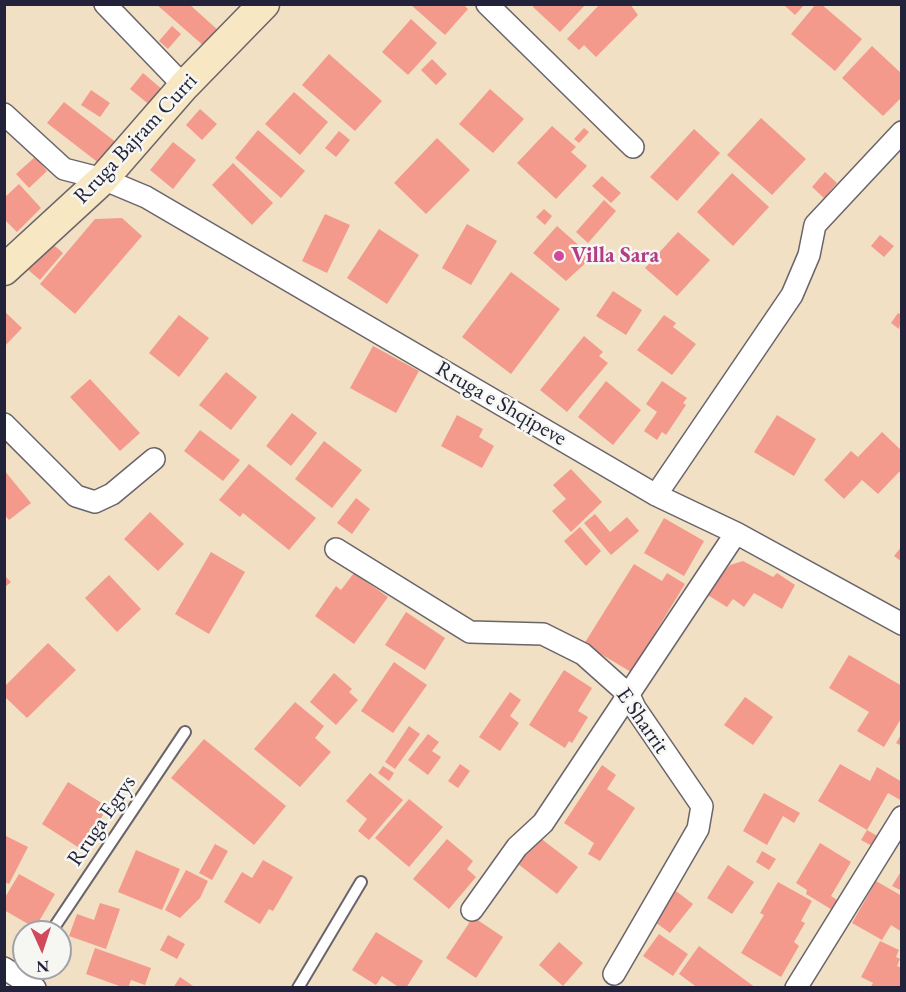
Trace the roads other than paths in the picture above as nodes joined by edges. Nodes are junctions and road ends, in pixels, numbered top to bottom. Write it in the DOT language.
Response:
graph roads {
  1 [pos="105,4"];
  2 [pos="264,4"];
  3 [pos="487,4"];
  4 [pos="184,86"];
  5 [pos="4,114"];
  6 [pos="902,132"];
  7 [pos="633,147"];
  8 [pos="103,179"];
  9 [pos="4,270"];
  10 [pos="4,423"];
  11 [pos="154,459"];
  12 [pos="656,495"];
  13 [pos="736,532"];
  14 [pos="336,549"];
  15 [pos="902,624"];
  16 [pos="629,694"];
  17 [pos="185,732"];
  18 [pos="902,817"];
  19 [pos="361,882"];
  20 [pos="472,909"];
  21 [pos="59,920"];
  22 [pos="614,974"];
  23 [pos="298,987"];
  24 [pos="796,987"];
  1 -- 4 [label="street"];
  2 -- 4 [label="main road, Rruga Bajram Curri"];
  3 -- 7 [label="street"];
  4 -- 8 [label="main road, Rruga Bajram Curri"];
  5 -- 8 [label="street, Rruga e Shqipeve"];
  6 -- 12 [label="street"];
  8 -- 9 [label="main road, Rruga Bajram Curri"];
  8 -- 12 [label="street, Rruga e Shqipeve"];
  10 -- 11 [label="street"];
  12 -- 13 [label="street, Rruga e Shqipeve"];
  13 -- 15 [label="street, Rruga e Shqipeve"];
  13 -- 16 [label="street"];
  14 -- 16 [label="street, E Sharrit"];
  16 -- 20 [label="street"];
  16 -- 22 [label="street, E Sharrit"];
  17 -- 21 [label="lane, Rruga Egrys"];
  18 -- 24 [label="street"];
  19 -- 23 [label="lane"];
}
